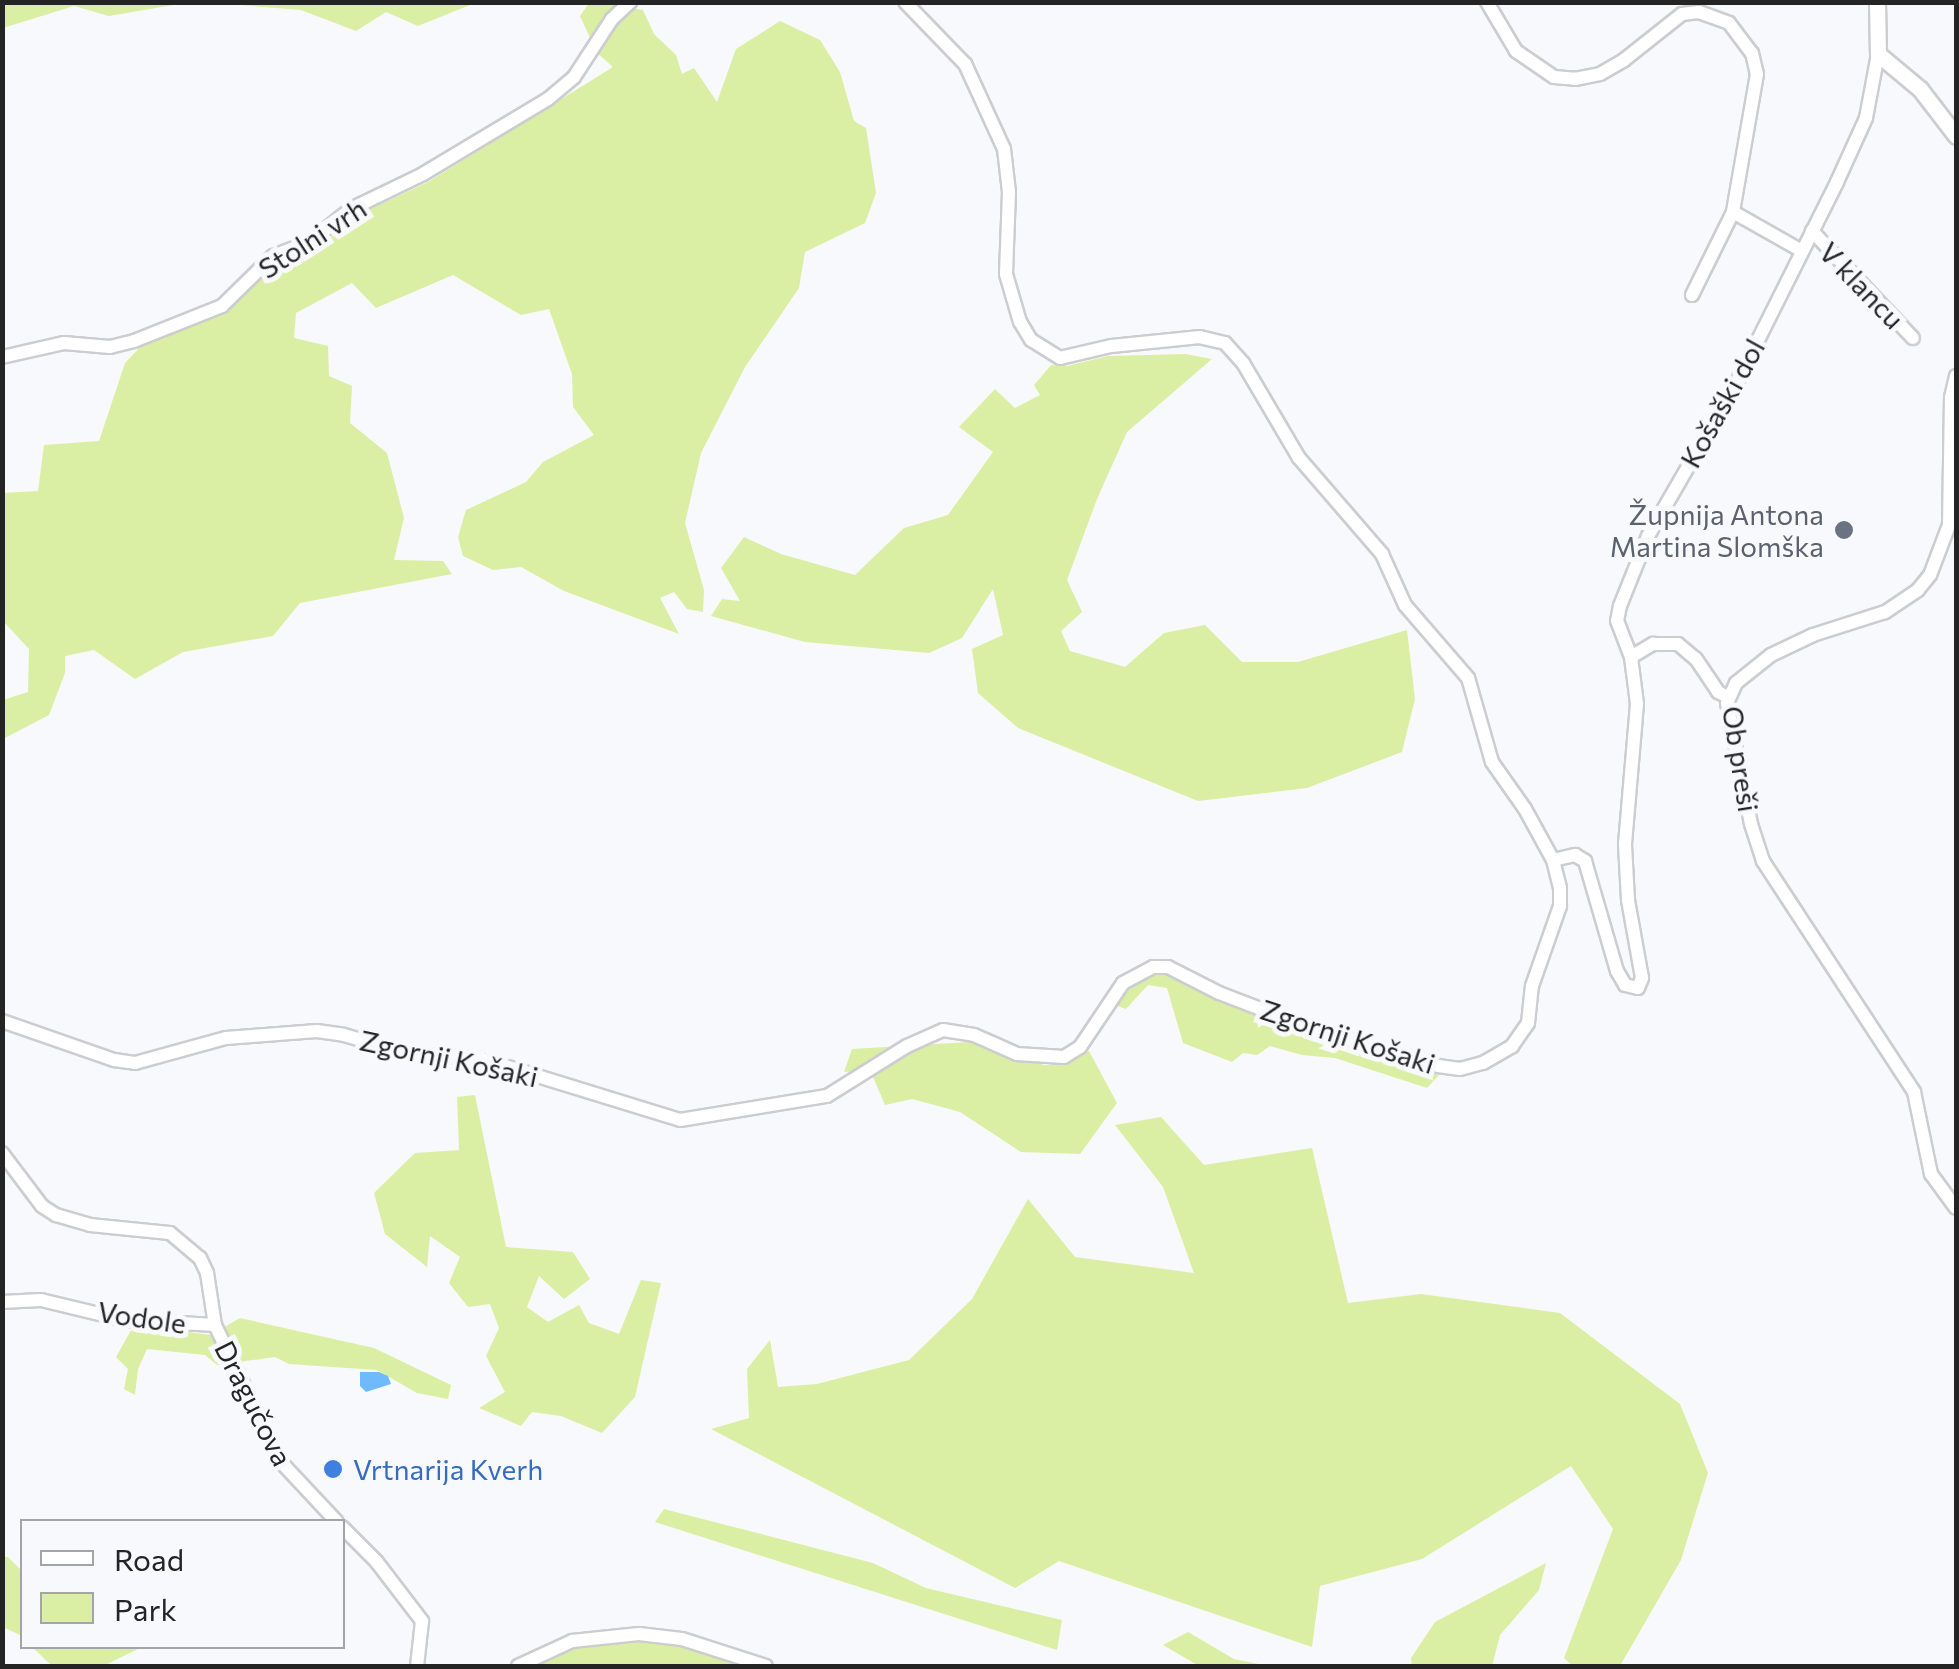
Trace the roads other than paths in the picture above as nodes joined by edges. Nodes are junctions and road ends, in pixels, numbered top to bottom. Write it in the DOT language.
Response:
graph roads {
  1 [pos="630,2"];
  2 [pos="905,2"];
  3 [pos="1487,2"];
  4 [pos="1878,2"];
  5 [pos="1878,54"];
  6 [pos="1956,136"];
  7 [pos="1733,212"];
  8 [pos="1812,231"];
  9 [pos="1802,251"];
  10 [pos="1692,296"];
  11 [pos="1914,338"];
  12 [pos="2,357"];
  13 [pos="1956,376"];
  14 [pos="1631,657"];
  15 [pos="1728,698"];
  16 [pos="1553,860"];
  17 [pos="2,1021"];
  18 [pos="2,1153"];
  19 [pos="1956,1208"];
  20 [pos="2,1302"];
  21 [pos="215,1325"];
  22 [pos="334,1519"];
  23 [pos="345,1530"];
  24 [pos="417,1666"];
  25 [pos="518,1666"];
  26 [pos="766,1666"];
  1 -- 12 [label="street, Stolni vrh"];
  2 -- 16 [label="street, Zgornji Košaki"];
  3 -- 7 [label="street"];
  4 -- 5 [label="street, Košaški dol"];
  5 -- 6 [label="street"];
  5 -- 8 [label="street, Košaški dol"];
  7 -- 9 [label="street"];
  7 -- 10 [label="street"];
  8 -- 9 [label="street, Košaški dol"];
  8 -- 11 [label="street, V klancu"];
  9 -- 14 [label="street, Košaški dol"];
  13 -- 15 [label="street, Ob preši"];
  14 -- 15 [label="street"];
  14 -- 16 [label="street, Košaški dol"];
  15 -- 19 [label="street, Ob preši"];
  16 -- 17 [label="street, Zgornji Košaki"];
  18 -- 21 [label="street, Vodole"];
  20 -- 21 [label="street, Vodole"];
  21 -- 22 [label="street, Dragučova"];
  23 -- 24 [label="street"];
  25 -- 26 [label="street"];
}
